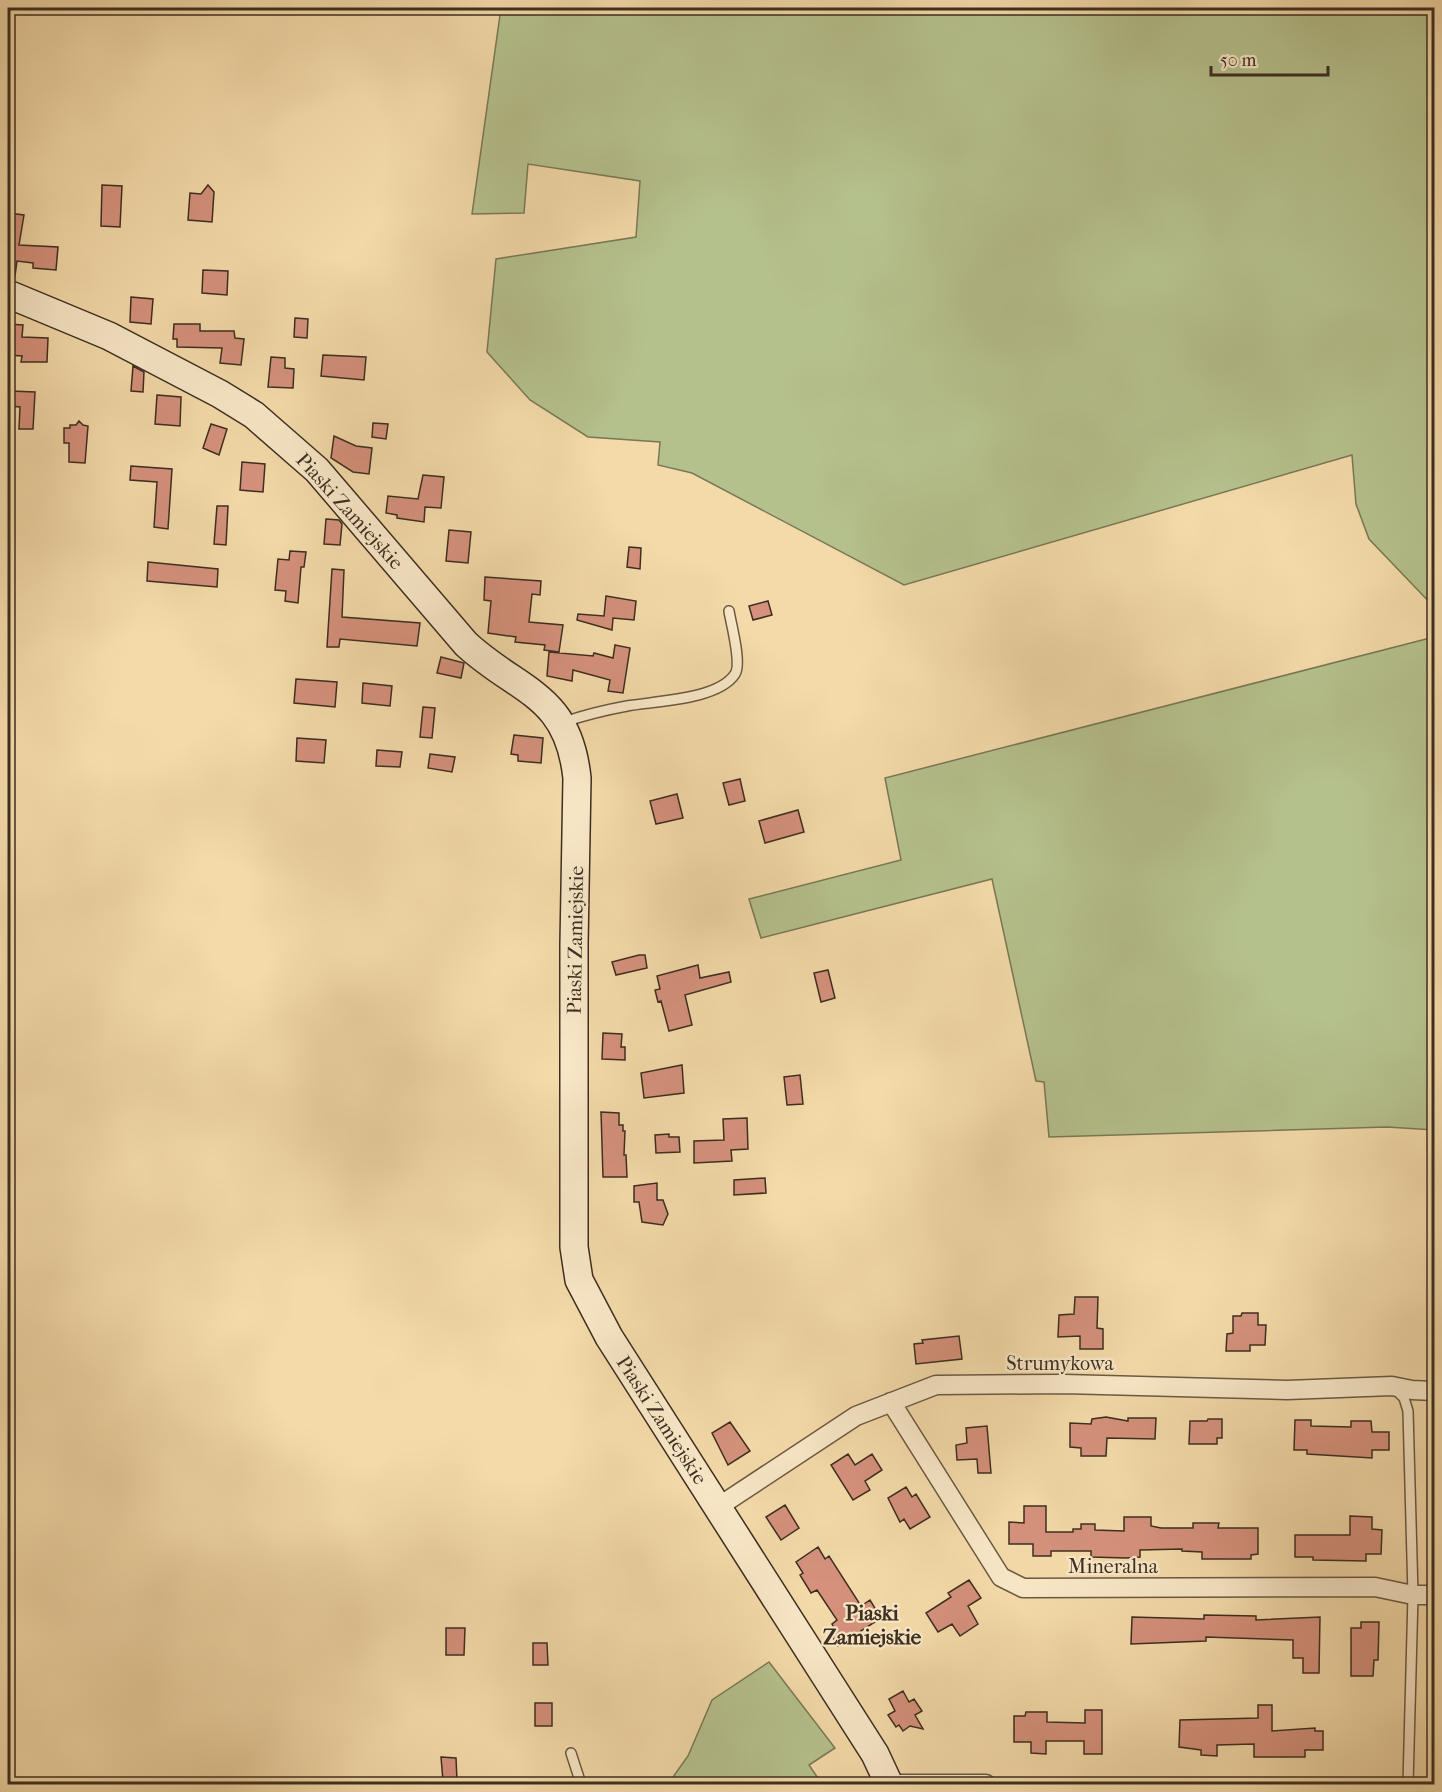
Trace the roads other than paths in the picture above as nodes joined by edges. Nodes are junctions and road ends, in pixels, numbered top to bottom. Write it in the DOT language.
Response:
graph roads {
  1 [pos="8,294"];
  2 [pos="729,611"];
  3 [pos="562,723"];
  4 [pos="1392,1386"];
  5 [pos="1434,1390"];
  6 [pos="891,1402"];
  7 [pos="718,1507"];
  8 [pos="1413,1594"];
  9 [pos="1434,1595"];
  10 [pos="571,1753"];
  11 [pos="888,1784"];
  12 [pos="581,1785"];
  13 [pos="986,1785"];
  14 [pos="1408,1785"];
  1 -- 3 [label="street, Piaski Zamiejskie"];
  2 -- 3 [label="lane"];
  3 -- 7 [label="street, Piaski Zamiejskie"];
  4 -- 5 [label="street, Strumykowa"];
  4 -- 6 [label="street, Strumykowa"];
  4 -- 8 [label="lane"];
  6 -- 7 [label="street, Strumykowa"];
  6 -- 8 [label="street, Mineralna"];
  7 -- 11 [label="street, Piaski Zamiejskie"];
  8 -- 9 [label="street, Mineralna"];
  8 -- 14 [label="lane"];
  10 -- 12 [label="lane"];
  11 -- 13 [label="street"];
}
